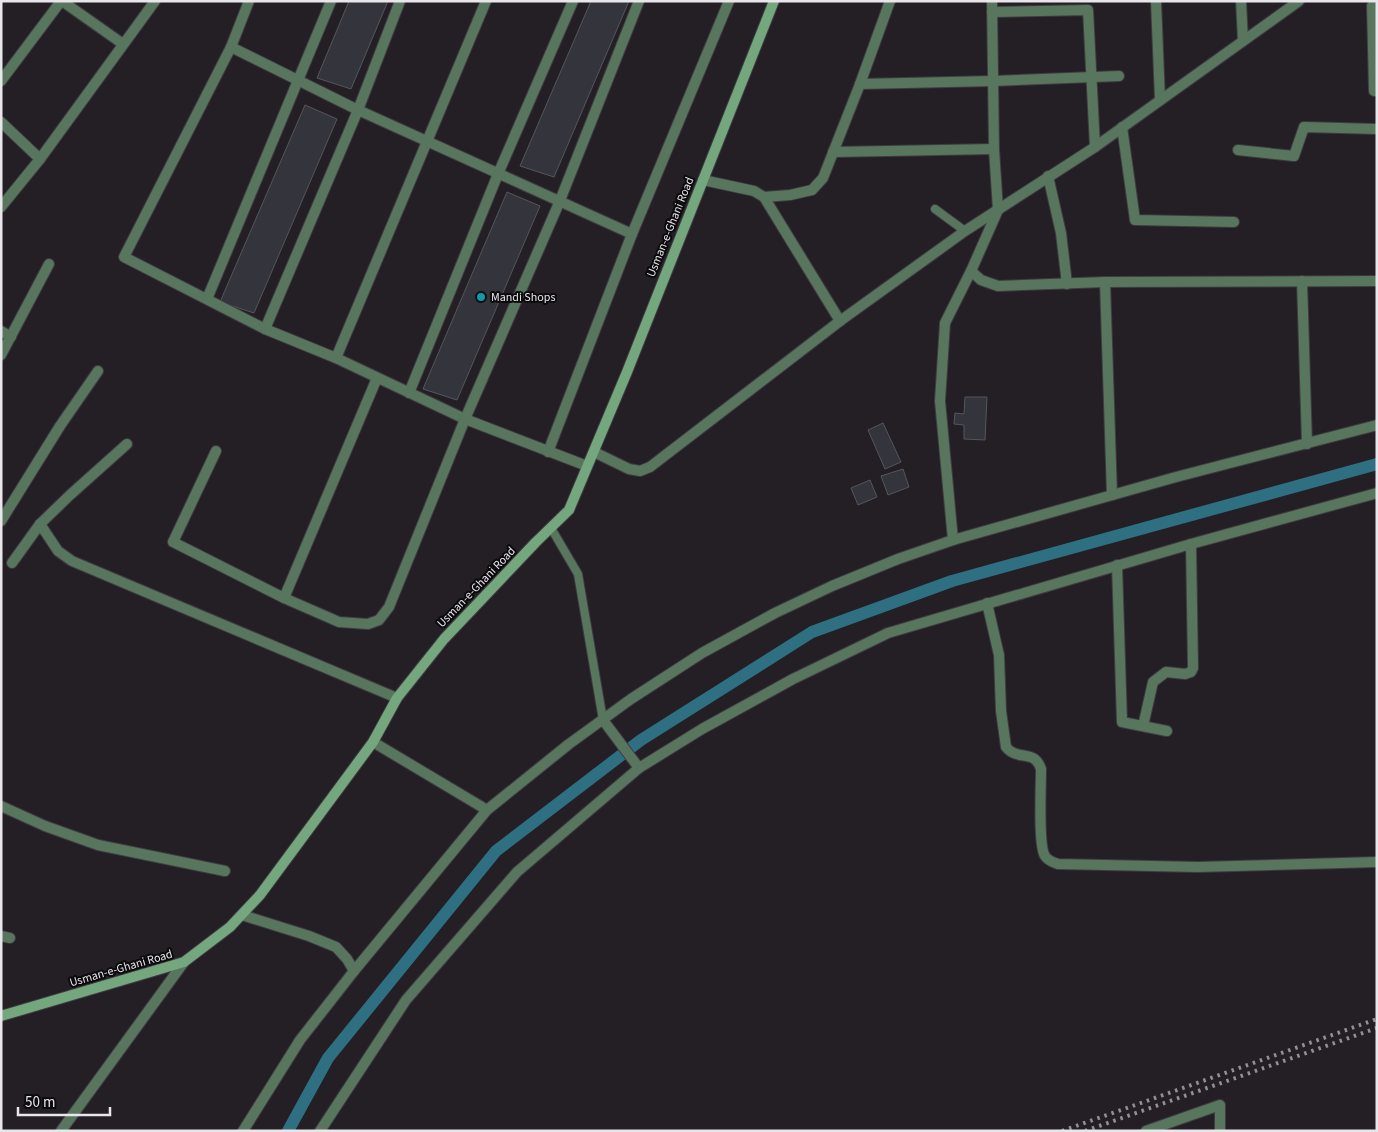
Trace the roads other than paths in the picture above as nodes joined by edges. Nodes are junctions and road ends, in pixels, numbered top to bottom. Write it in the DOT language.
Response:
graph roads {
  1 [pos="62,1"];
  2 [pos="155,1"];
  3 [pos="249,1"];
  4 [pos="331,1"];
  5 [pos="400,1"];
  6 [pos="486,1"];
  7 [pos="573,1"];
  8 [pos="638,1"];
  9 [pos="729,1"];
  10 [pos="774,1"];
  11 [pos="890,1"];
  12 [pos="1156,1"];
  13 [pos="1242,1"];
  14 [pos="1299,1"];
  15 [pos="1374,4"];
  16 [pos="992,7"];
  17 [pos="1243,42"];
  18 [pos="123,44"];
  19 [pos="231,47"];
  20 [pos="1119,76"];
  21 [pos="1091,78"];
  22 [pos="298,80"];
  23 [pos="1,81"];
  24 [pos="993,81"];
  25 [pos="860,84"];
  26 [pos="1377,91"];
  27 [pos="1160,100"];
  28 [pos="358,110"];
  29 [pos="1,122"];
  30 [pos="1122,127"];
  31 [pos="1377,129"];
  32 [pos="428,141"];
  33 [pos="1095,147"];
  34 [pos="994,149"];
  35 [pos="1238,150"];
  36 [pos="834,152"];
  37 [pos="40,159"];
  38 [pos="498,174"];
  39 [pos="1048,176"];
  40 [pos="703,180"];
  41 [pos="764,197"];
  42 [pos="559,203"];
  43 [pos="1,208"];
  44 [pos="935,209"];
  45 [pos="998,210"];
  46 [pos="1234,222"];
  47 [pos="965,231"];
  48 [pos="632,234"];
  49 [pos="49,264"];
  50 [pos="971,271"];
  51 [pos="1302,281"];
  52 [pos="1377,281"];
  53 [pos="1105,282"];
  54 [pos="1067,284"];
  55 [pos="207,299"];
  56 [pos="840,321"];
  57 [pos="265,329"];
  58 [pos="1,331"];
  59 [pos="11,337"];
  60 [pos="1,355"];
  61 [pos="336,358"];
  62 [pos="98,371"];
  63 [pos="377,378"];
  64 [pos="409,393"];
  65 [pos="465,419"];
  66 [pos="1377,426"];
  67 [pos="127,444"];
  68 [pos="1307,444"];
  69 [pos="216,451"];
  70 [pos="548,452"];
  71 [pos="594,452"];
  72 [pos="587,466"];
  73 [pos="1377,493"];
  74 [pos="1112,495"];
  75 [pos="1,521"];
  76 [pos="40,524"];
  77 [pos="551,528"];
  78 [pos="953,540"];
  79 [pos="1191,544"];
  80 [pos="12,563"];
  81 [pos="1117,565"];
  82 [pos="284,598"];
  83 [pos="986,603"];
  84 [pos="397,698"];
  85 [pos="603,720"];
  86 [pos="1143,726"];
  87 [pos="1167,731"];
  88 [pos="373,742"];
  89 [pos="637,766"];
  90 [pos="1,806"];
  91 [pos="486,810"];
  92 [pos="1377,862"];
  93 [pos="225,871"];
  94 [pos="242,915"];
  95 [pos="184,962"];
  96 [pos="354,971"];
  97 [pos="1,1016"];
  98 [pos="60,1131"];
  99 [pos="243,1131"];
  100 [pos="320,1131"];
  101 [pos="1146,1131"];
  102 [pos="1220,1131"];
  1 -- 18 [label="street"];
  1 -- 23 [label="street"];
  2 -- 18 [label="street"];
  3 -- 19 [label="street"];
  4 -- 22 [label="street"];
  5 -- 28 [label="street"];
  6 -- 32 [label="street"];
  7 -- 38 [label="street"];
  8 -- 42 [label="street"];
  9 -- 48 [label="street"];
  10 -- 40 [label="main road, Usman-e-Ghani Road"];
  11 -- 25 [label="street"];
  12 -- 27 [label="street"];
  13 -- 17 [label="street"];
  14 -- 17 [label="street"];
  15 -- 26 [label="street"];
  16 -- 21 [label="street"];
  16 -- 24 [label="street"];
  17 -- 27 [label="street"];
  18 -- 37 [label="street"];
  19 -- 22 [label="street"];
  19 -- 55 [label="street"];
  20 -- 21 [label="street"];
  21 -- 24 [label="street"];
  21 -- 33 [label="street"];
  22 -- 28 [label="street"];
  22 -- 55 [label="street"];
  24 -- 25 [label="street"];
  24 -- 34 [label="street"];
  25 -- 36 [label="street"];
  27 -- 30 [label="street"];
  28 -- 32 [label="street"];
  28 -- 57 [label="street"];
  29 -- 37 [label="street"];
  30 -- 33 [label="street"];
  30 -- 46 [label="street"];
  31 -- 35 [label="street"];
  32 -- 38 [label="street"];
  32 -- 61 [label="street"];
  33 -- 39 [label="street"];
  34 -- 36 [label="street"];
  34 -- 45 [label="street"];
  36 -- 41 [label="street"];
  37 -- 43 [label="street"];
  38 -- 42 [label="street"];
  38 -- 64 [label="street"];
  39 -- 45 [label="street"];
  39 -- 54 [label="street"];
  40 -- 41 [label="street"];
  40 -- 71 [label="main road, Usman-e-Ghani Road"];
  41 -- 56 [label="street"];
  42 -- 48 [label="street"];
  42 -- 65 [label="street"];
  44 -- 47 [label="lane"];
  45 -- 47 [label="street"];
  45 -- 50 [label="street"];
  47 -- 56 [label="street"];
  48 -- 70 [label="street"];
  49 -- 59 [label="street"];
  50 -- 54 [label="street"];
  50 -- 78 [label="street"];
  51 -- 52 [label="street"];
  51 -- 53 [label="street"];
  51 -- 68 [label="street"];
  53 -- 54 [label="street"];
  53 -- 74 [label="street"];
  55 -- 57 [label="street"];
  56 -- 71 [label="street"];
  57 -- 61 [label="street"];
  58 -- 59 [label="street"];
  59 -- 60 [label="street"];
  61 -- 63 [label="street"];
  62 -- 75 [label="street"];
  63 -- 64 [label="street"];
  63 -- 82 [label="street"];
  64 -- 65 [label="street"];
  65 -- 70 [label="street"];
  65 -- 82 [label="street"];
  66 -- 68 [label="street"];
  67 -- 76 [label="street"];
  68 -- 74 [label="street"];
  69 -- 82 [label="street"];
  70 -- 72 [label="street"];
  71 -- 72 [label="main road, Usman-e-Ghani Road"];
  72 -- 77 [label="main road, Usman-e-Ghani Road"];
  73 -- 79 [label="street"];
  74 -- 78 [label="street"];
  76 -- 80 [label="street"];
  76 -- 84 [label="street"];
  77 -- 84 [label="main road, Usman-e-Ghani Road"];
  77 -- 85 [label="lane"];
  78 -- 85 [label="street"];
  79 -- 81 [label="street"];
  79 -- 86 [label="street"];
  81 -- 83 [label="street"];
  81 -- 86 [label="street"];
  83 -- 89 [label="street"];
  83 -- 92 [label="street"];
  84 -- 88 [label="main road, Usman-e-Ghani Road"];
  85 -- 89 [label="street"];
  85 -- 91 [label="street"];
  86 -- 87 [label="street"];
  88 -- 91 [label="street"];
  88 -- 94 [label="main road, Usman-e-Ghani Road"];
  89 -- 100 [label="street"];
  90 -- 93 [label="street"];
  91 -- 96 [label="street"];
  94 -- 95 [label="main road, Usman-e-Ghani Road"];
  94 -- 96 [label="street"];
  95 -- 97 [label="main road, Usman-e-Ghani Road"];
  95 -- 98 [label="street"];
  96 -- 99 [label="street"];
  101 -- 102 [label="street"];
}
